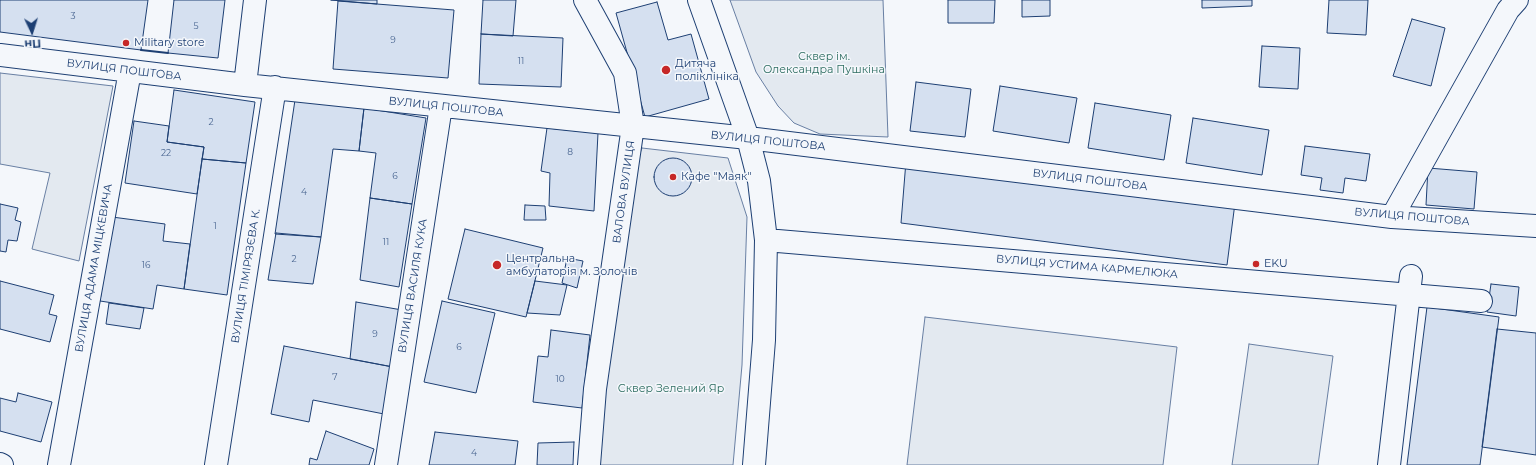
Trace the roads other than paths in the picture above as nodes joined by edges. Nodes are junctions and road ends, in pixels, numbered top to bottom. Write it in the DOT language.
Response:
graph roads {
  1 [pos="255,0"];
  2 [pos="585,0"];
  3 [pos="699,0"];
  4 [pos="1517,0"];
  5 [pos="0,56"];
  6 [pos="130,71"];
  7 [pos="245,85"];
  8 [pos="275,88"];
  9 [pos="441,106"];
  10 [pos="633,126"];
  11 [pos="748,138"];
  12 [pos="1392,217"];
  13 [pos="1536,226"];
  14 [pos="766,240"];
  15 [pos="1410,285"];
  16 [pos="1481,301"];
  17 [pos="59,465"];
  18 [pos="216,465"];
  19 [pos="386,465"];
  20 [pos="589,465"];
  21 [pos="754,465"];
  22 [pos="1389,465"];
  1 -- 7 [label="street"];
  2 -- 10 [label="street, ВАЛОВА ВУЛИЦЯ"];
  3 -- 11 [label="street"];
  4 -- 12 [label="street"];
  5 -- 6 [label="street, ВУЛИЦЯ ПОШТОВА"];
  6 -- 7 [label="street, ВУЛИЦЯ ПОШТОВА"];
  6 -- 17 [label="street, ВУЛИЦЯ АДАМА МІЦКЕВИЧА"];
  7 -- 8 [label="street, ВУЛИЦЯ ПОШТОВА"];
  8 -- 9 [label="street, ВУЛИЦЯ ПОШТОВА"];
  8 -- 18 [label="street, ВУЛИЦЯ ТІМІРЯЗЄВА К."];
  9 -- 10 [label="street, ВУЛИЦЯ ПОШТОВА"];
  9 -- 19 [label="street, ВУЛИЦЯ ВАСИЛЯ КУКА"];
  10 -- 11 [label="street, ВУЛИЦЯ ПОШТОВА"];
  10 -- 20 [label="street, ВАЛОВА ВУЛИЦЯ"];
  11 -- 12 [label="street, ВУЛИЦЯ ПОШТОВА"];
  11 -- 14 [label="street"];
  12 -- 13 [label="street, ВУЛИЦЯ ПОШТОВА"];
  14 -- 15 [label="street, ВУЛИЦЯ УСТИМА КАРМЕЛЮКА"];
  14 -- 21 [label="street"];
  15 -- 16 [label="street, ВУЛИЦЯ УСТИМА КАРМЕЛЮКА"];
  15 -- 22 [label="street"];
}
